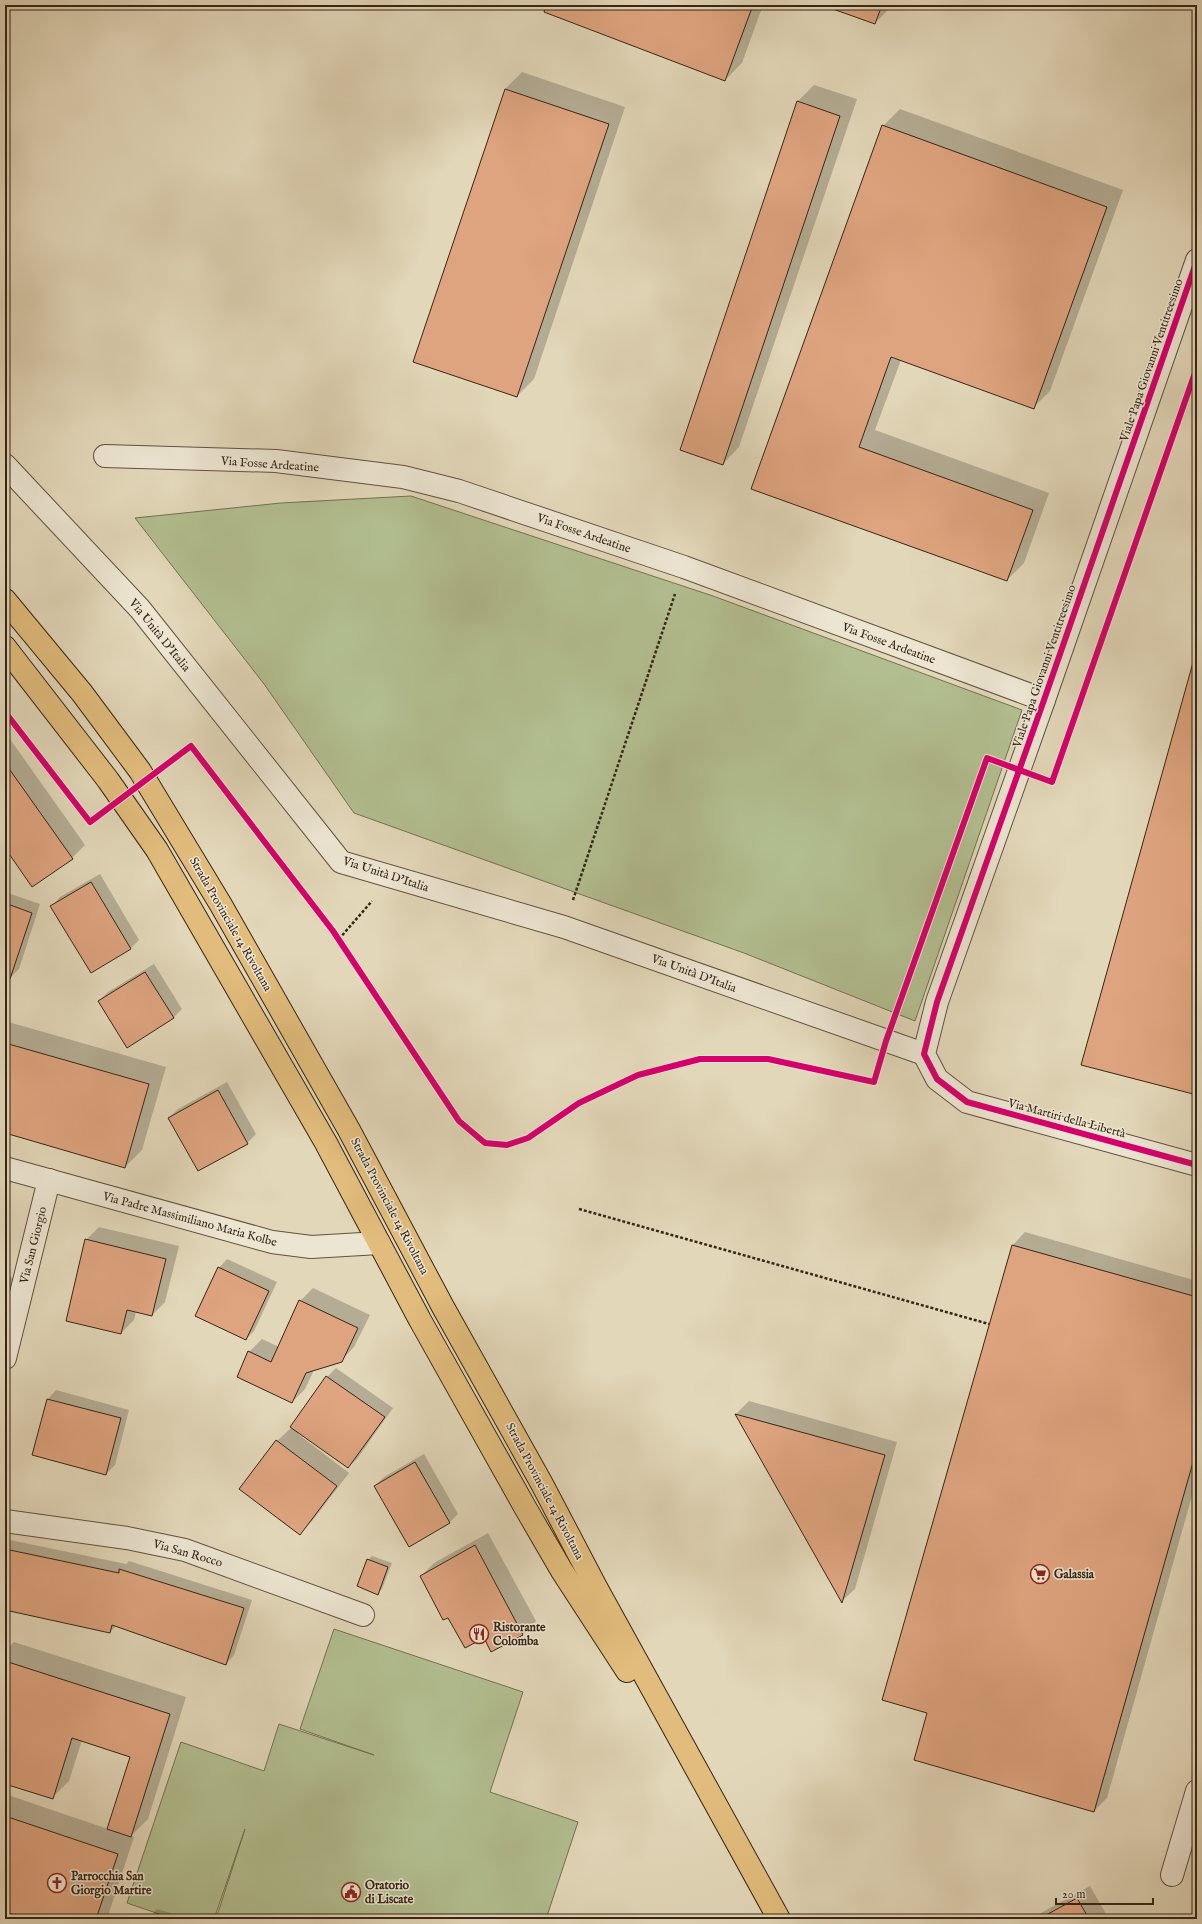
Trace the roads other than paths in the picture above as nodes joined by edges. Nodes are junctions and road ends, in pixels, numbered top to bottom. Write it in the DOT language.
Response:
graph roads {
  1 [pos="1197,260"];
  2 [pos="105,456"];
  3 [pos="5,465"];
  4 [pos="5,600"];
  5 [pos="5,647"];
  6 [pos="1044,700"];
  7 [pos="924,1054"];
  8 [pos="1197,1165"];
  9 [pos="5,1168"];
  10 [pos="49,1180"];
  11 [pos="379,1244"];
  12 [pos="5,1358"];
  13 [pos="5,1521"];
  14 [pos="363,1615"];
  15 [pos="1197,1791"];
  16 [pos="735,1838"];
  17 [pos="1172,1875"];
  18 [pos="779,1919"];
  1 -- 6 [label="street, Viale Papa Giovanni Ventitreesimo"];
  2 -- 6 [label="street, Via Fosse Ardeatine"];
  3 -- 7 [label="street, Via Unità D'Italia"];
  4 -- 16 [label="main road, Strada Provinciale 14 Rivoltana"];
  5 -- 11 [label="main road, Strada Provinciale 14 Rivoltana"];
  6 -- 7 [label="street, Viale Papa Giovanni Ventitreesimo"];
  7 -- 8 [label="street, Via Martiri della Libertà"];
  9 -- 10 [label="street, Via Padre Massimiliano Maria Kolbe"];
  10 -- 11 [label="street, Via Padre Massimiliano Maria Kolbe"];
  10 -- 12 [label="street, Via San Giorgio"];
  11 -- 16 [label="main road, Strada Provinciale 14 Rivoltana"];
  13 -- 14 [label="street, Via San Rocco"];
  15 -- 17 [label="street"];
  16 -- 18 [label="main road, Strada Provinciale 14 Rivoltana"];
}
